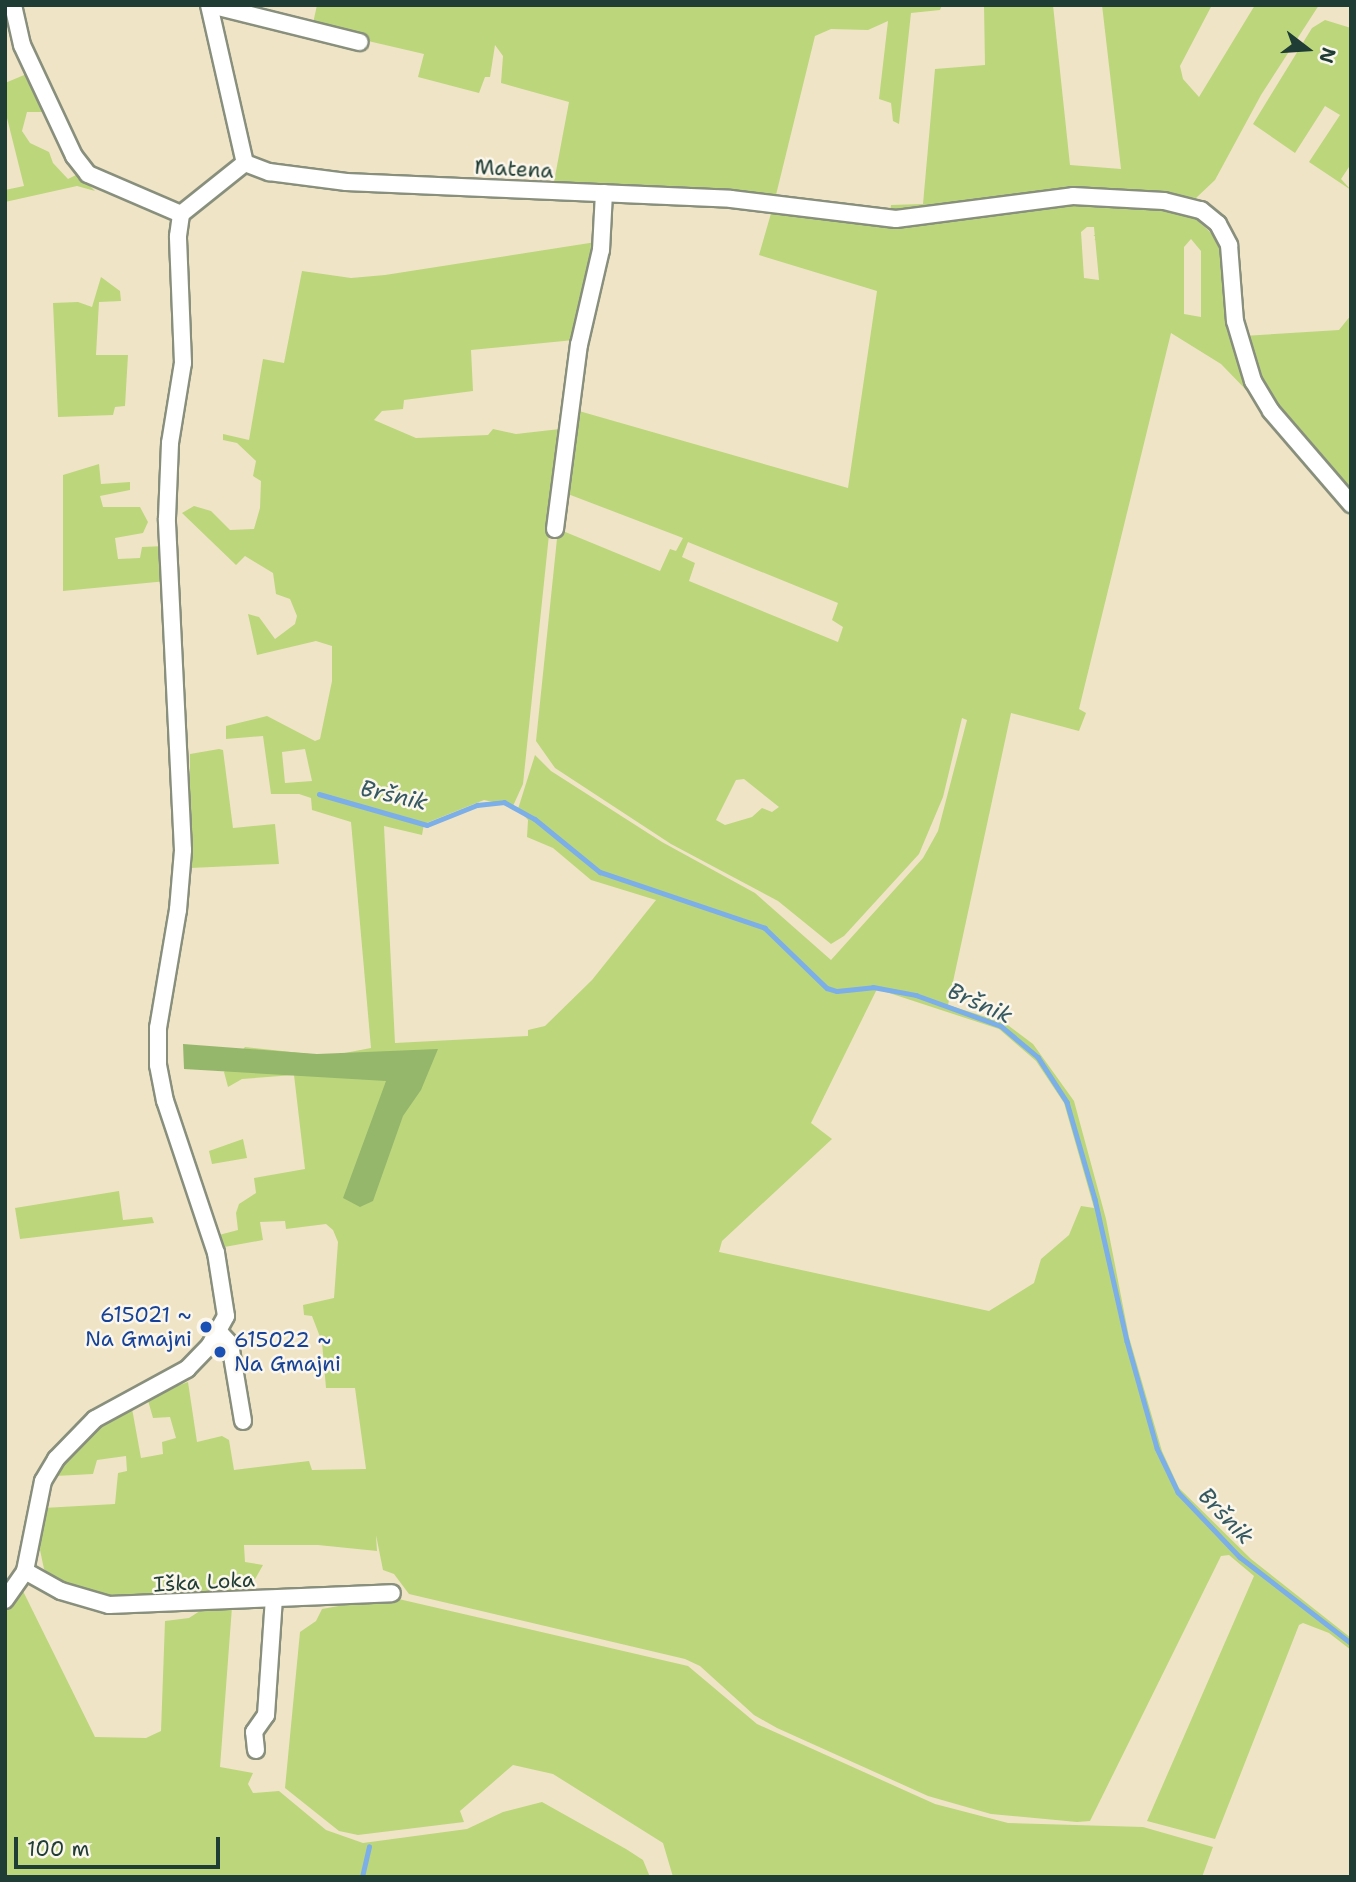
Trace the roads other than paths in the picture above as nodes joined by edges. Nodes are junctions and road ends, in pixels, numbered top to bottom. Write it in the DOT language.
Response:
graph roads {
  1 [pos="13,5"];
  2 [pos="210,5"];
  3 [pos="359,42"];
  4 [pos="245,163"];
  5 [pos="604,193"];
  6 [pos="181,214"];
  7 [pos="1351,504"];
  8 [pos="555,529"];
  9 [pos="219,1332"];
  10 [pos="243,1421"];
  11 [pos="25,1571"];
  12 [pos="392,1593"];
  13 [pos="274,1598"];
  14 [pos="5,1600"];
  15 [pos="256,1750"];
  1 -- 6 [label="street"];
  2 -- 3 [label="street"];
  2 -- 4 [label="street"];
  4 -- 5 [label="street, Matena"];
  4 -- 6 [label="street"];
  5 -- 7 [label="street, Matena"];
  5 -- 8 [label="street"];
  6 -- 9 [label="street"];
  9 -- 10 [label="street"];
  9 -- 11 [label="street"];
  11 -- 13 [label="street, Iška Loka"];
  11 -- 14 [label="street"];
  12 -- 13 [label="street, Iška Loka"];
  13 -- 15 [label="street"];
}
